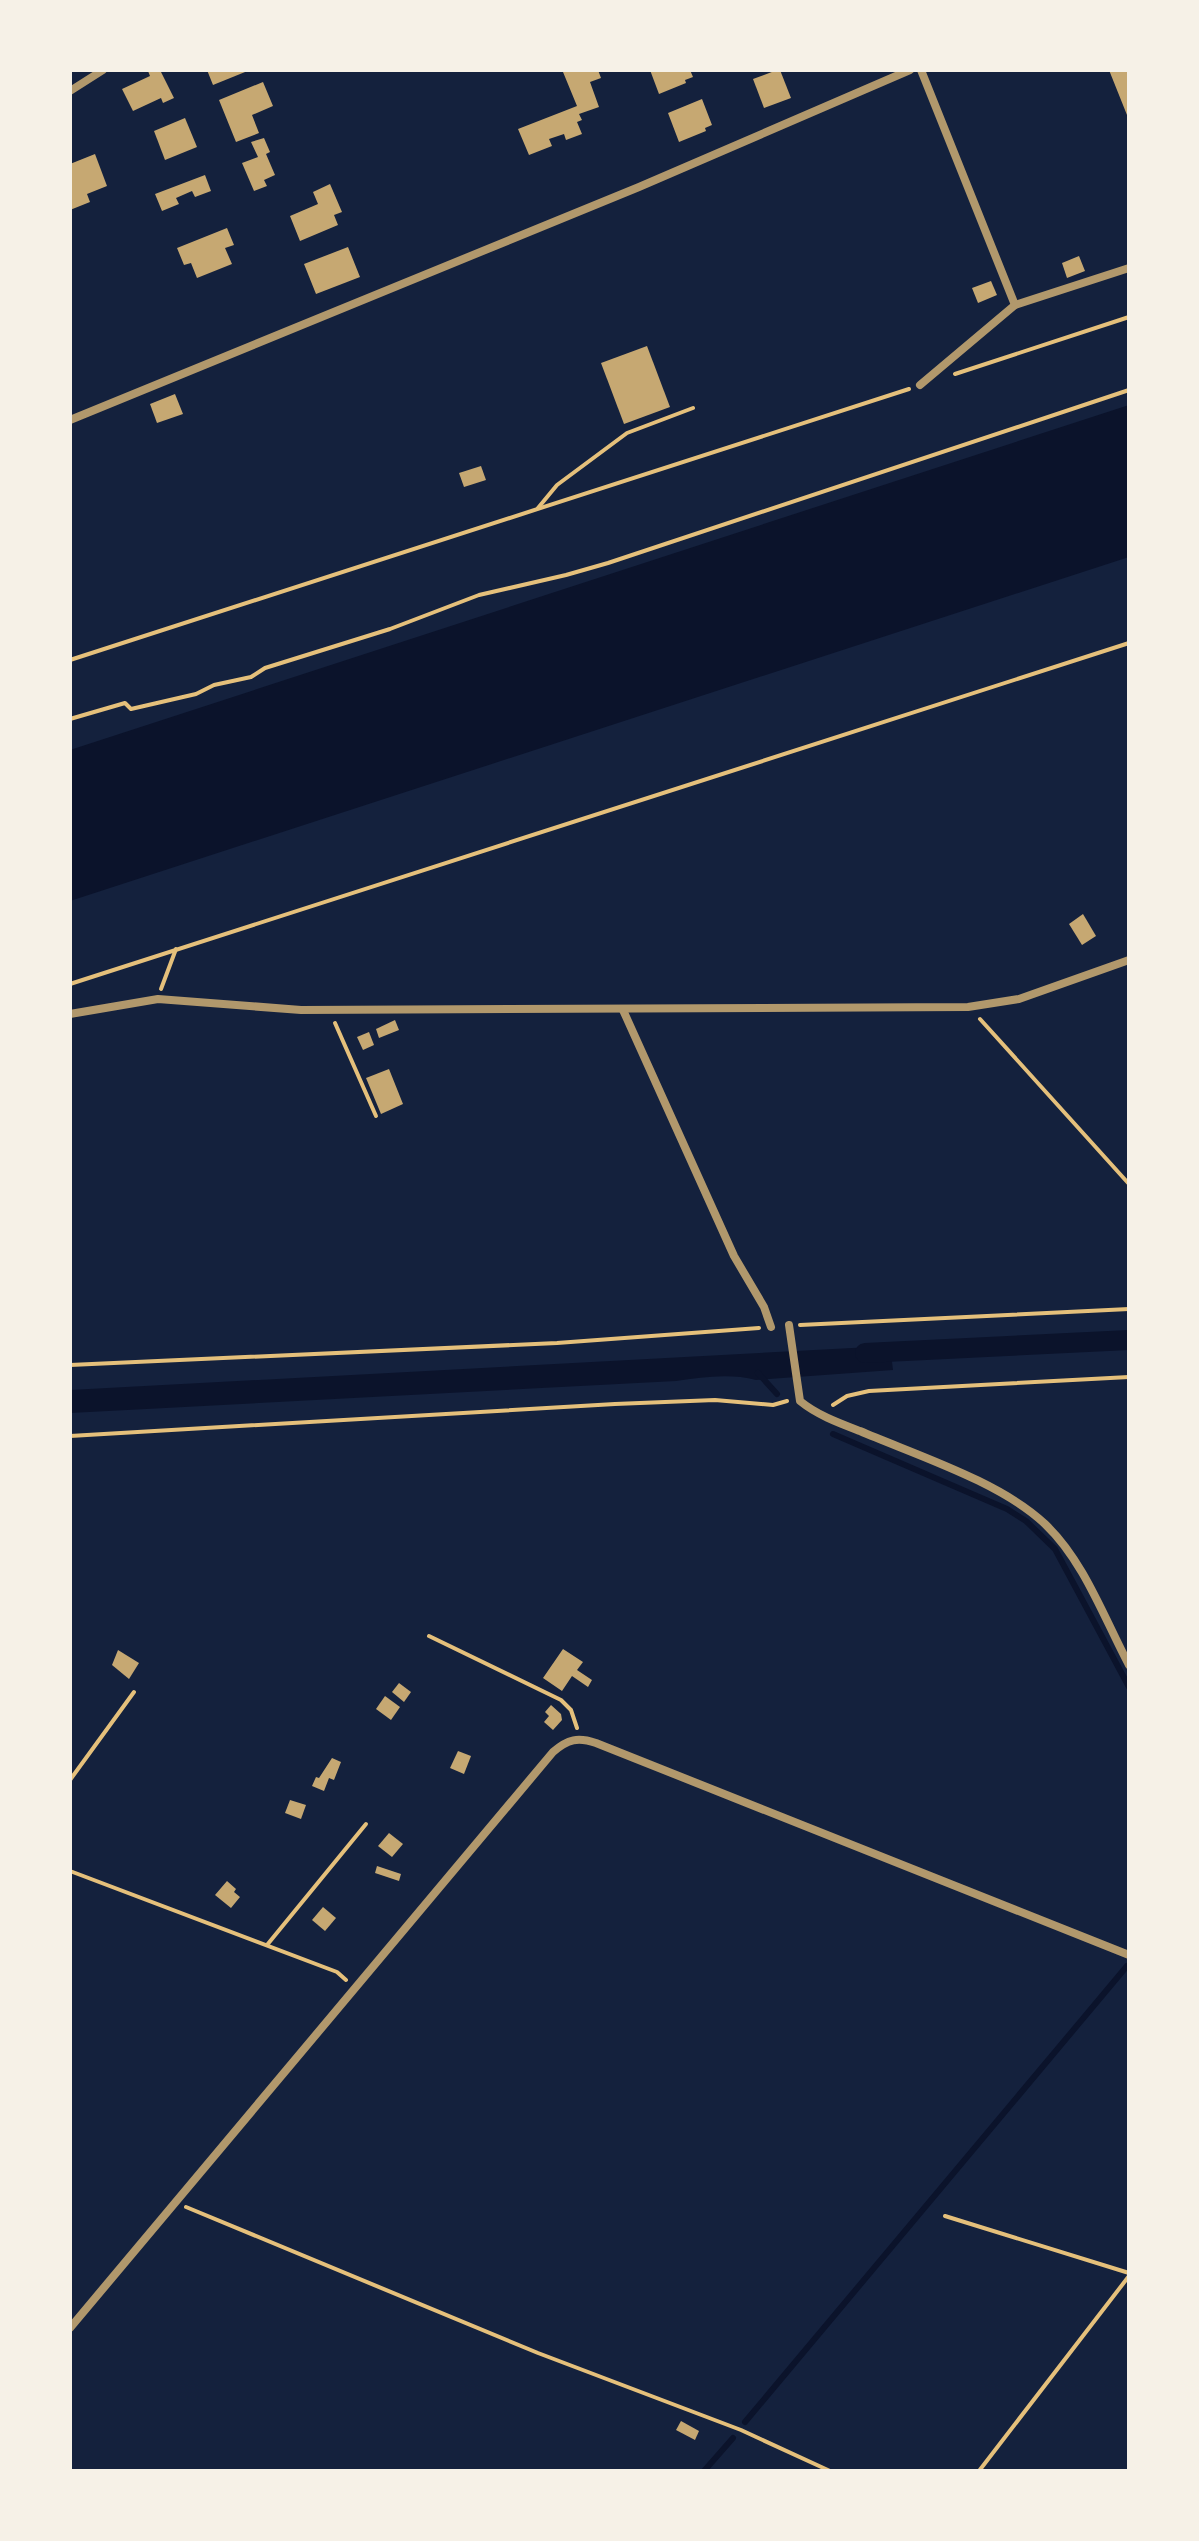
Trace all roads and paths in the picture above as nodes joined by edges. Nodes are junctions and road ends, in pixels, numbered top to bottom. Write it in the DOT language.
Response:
graph roads {
  1 [pos="103,70"];
  2 [pos="910,70"];
  3 [pos="921,70"];
  4 [pos="70,91"];
  5 [pos="1129,268"];
  6 [pos="1015,305"];
  7 [pos="1129,317"];
  8 [pos="950,375"];
  9 [pos="920,385"];
  10 [pos="1129,390"];
  11 [pos="693,408"];
  12 [pos="70,420"];
  13 [pos="537,510"];
  14 [pos="1129,643"];
  15 [pos="70,660"];
  16 [pos="70,719"];
  17 [pos="176,947"];
  18 [pos="1129,960"];
  19 [pos="70,984"];
  20 [pos="158,999"];
  21 [pos="968,1007"];
  22 [pos="329,1010"];
  23 [pos="623,1010"];
  24 [pos="70,1014"];
  25 [pos="376,1116"];
  26 [pos="1129,1184"];
  27 [pos="1129,1309"];
  28 [pos="771,1327"];
  29 [pos="790,1329"];
  30 [pos="70,1365"];
  31 [pos="1129,1377"];
  32 [pos="797,1398"];
  33 [pos="824,1415"];
  34 [pos="70,1436"];
  35 [pos="429,1636"];
  36 [pos="1129,1665"];
  37 [pos="134,1692"];
  38 [pos="577,1739"];
  39 [pos="70,1780"];
  40 [pos="366,1824"];
  41 [pos="70,1871"];
  42 [pos="267,1945"];
  43 [pos="1129,1955"];
  44 [pos="356,1988"];
  45 [pos="176,2203"];
  46 [pos="945,2216"];
  47 [pos="1129,2274"];
  48 [pos="70,2328"];
  49 [pos="822,2469"];
  50 [pos="830,2471"];
  51 [pos="979,2471"];
  1 -- 4 [label="street"];
  2 -- 12 [label="street"];
  3 -- 6 [label="street"];
  5 -- 6 [label="street"];
  6 -- 9 [label="street"];
  7 -- 8 [label="path"];
  9 -- 13 [label="path"];
  10 -- 16 [label="path"];
  11 -- 13 [label="path"];
  13 -- 15 [label="path"];
  14 -- 17 [label="path"];
  17 -- 19 [label="path"];
  17 -- 20 [label="path"];
  18 -- 21 [label="street"];
  20 -- 22 [label="street"];
  20 -- 24 [label="street"];
  21 -- 23 [label="street"];
  21 -- 26 [label="path"];
  22 -- 23 [label="street"];
  22 -- 25 [label="path"];
  23 -- 28 [label="street"];
  27 -- 29 [label="path"];
  28 -- 30 [label="path"];
  29 -- 32 [label="street"];
  31 -- 33 [label="path"];
  32 -- 33 [label="street"];
  32 -- 34 [label="path"];
  33 -- 36 [label="street"];
  35 -- 38 [label="path"];
  37 -- 39 [label="path"];
  38 -- 43 [label="street"];
  38 -- 44 [label="street"];
  40 -- 42 [label="path"];
  41 -- 42 [label="path"];
  42 -- 44 [label="path"];
  44 -- 45 [label="street"];
  45 -- 48 [label="street"];
  45 -- 49 [label="path"];
  46 -- 47 [label="path"];
  47 -- 51 [label="path"];
  49 -- 50 [label="path"];
}
